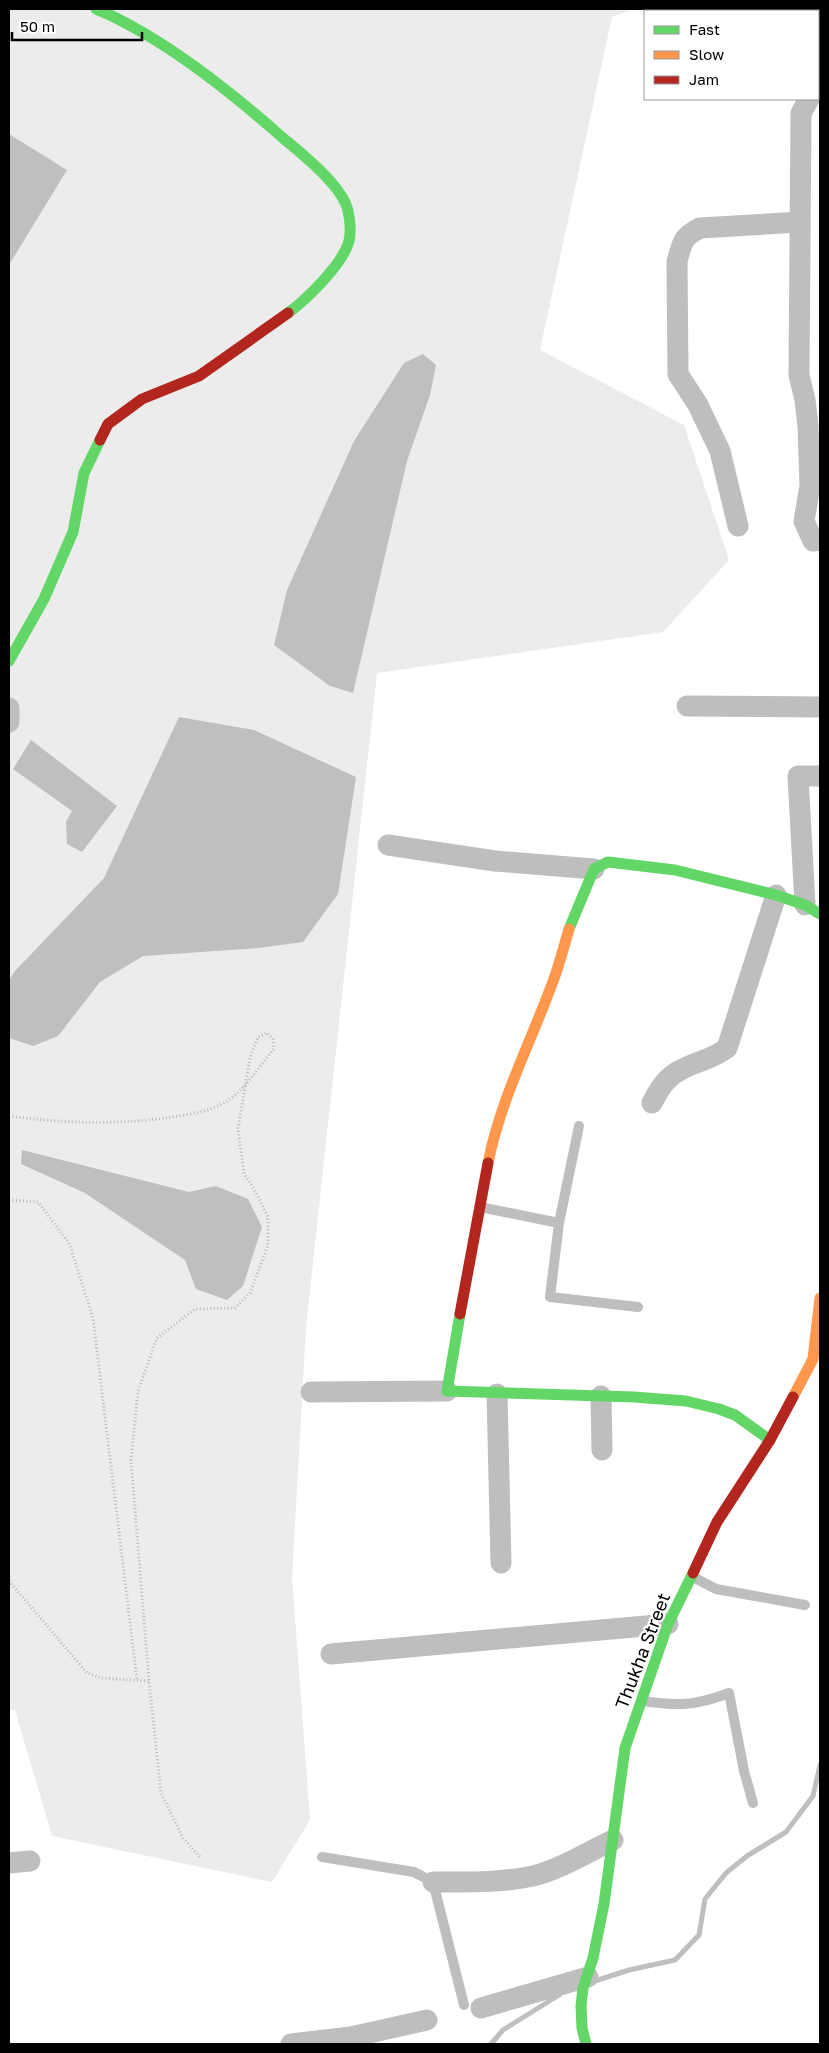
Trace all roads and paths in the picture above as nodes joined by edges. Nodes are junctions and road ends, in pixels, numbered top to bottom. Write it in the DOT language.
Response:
graph roads {
  1 [pos="96,9"];
  2 [pos="808,100"];
  3 [pos="800,222"];
  4 [pos="738,526"];
  5 [pos="820,540"];
  6 [pos="9,660"];
  7 [pos="687,706"];
  8 [pos="820,707"];
  9 [pos="9,708"];
  10 [pos="9,722"];
  11 [pos="820,776"];
  12 [pos="388,845"];
  13 [pos="594,869"];
  14 [pos="776,895"];
  15 [pos="813,909"];
  16 [pos="244,1088"];
  17 [pos="652,1103"];
  18 [pos="9,1116"];
  19 [pos="579,1126"];
  20 [pos="9,1200"];
  21 [pos="479,1207"];
  22 [pos="559,1223"];
  23 [pos="820,1298"];
  24 [pos="638,1307"];
  25 [pos="817,1359"];
  26 [pos="447,1391"];
  27 [pos="311,1392"];
  28 [pos="497,1394"];
  29 [pos="601,1396"];
  30 [pos="770,1440"];
  31 [pos="602,1450"];
  32 [pos="501,1563"];
  33 [pos="692,1577"];
  34 [pos="9,1581"];
  35 [pos="805,1605"];
  36 [pos="668,1624"];
  37 [pos="330,1654"];
  38 [pos="137,1680"];
  39 [pos="149,1681"];
  40 [pos="641,1701"];
  41 [pos="754,1804"];
  42 [pos="614,1840"];
  43 [pos="200,1857"];
  44 [pos="322,1857"];
  45 [pos="30,1861"];
  46 [pos="9,1863"];
  47 [pos="433,1882"];
  48 [pos="588,1977"];
  49 [pos="473,2006"];
  50 [pos="427,2020"];
  51 [pos="291,2044"];
  52 [pos="586,2044"];
  1 -- 6 [label="street"];
  2 -- 3 [label="street"];
  3 -- 4 [label="street"];
  3 -- 5 [label="street"];
  7 -- 8 [label="street"];
  9 -- 10 [label="street"];
  11 -- 15 [label="street"];
  12 -- 13 [label="street"];
  13 -- 14 [label="street"];
  13 -- 21 [label="street"];
  14 -- 15 [label="street"];
  14 -- 17 [label="street"];
  16 -- 16 [label="path"];
  16 -- 18 [label="path"];
  16 -- 39 [label="path"];
  19 -- 22 [label="lane"];
  20 -- 38 [label="path"];
  21 -- 22 [label="lane"];
  21 -- 26 [label="street"];
  22 -- 24 [label="lane"];
  23 -- 25 [label="street, Thukha Street"];
  25 -- 30 [label="street, Thukha Street"];
  26 -- 27 [label="street"];
  26 -- 28 [label="street"];
  28 -- 29 [label="street"];
  28 -- 32 [label="street"];
  29 -- 30 [label="street"];
  29 -- 31 [label="street"];
  30 -- 33 [label="street, Thukha Street"];
  33 -- 35 [label="lane"];
  33 -- 36 [label="street, Thukha Street"];
  34 -- 38 [label="path"];
  36 -- 37 [label="street"];
  36 -- 40 [label="street, Thukha Street"];
  38 -- 39 [label="path"];
  39 -- 43 [label="path"];
  40 -- 41 [label="lane"];
  40 -- 42 [label="street, Thukha Street"];
  42 -- 47 [label="street"];
  42 -- 48 [label="street, Thukha Street"];
  44 -- 47 [label="lane"];
  45 -- 46 [label="street"];
  47 -- 49 [label="lane"];
  48 -- 49 [label="street"];
  48 -- 52 [label="street, Thukha Street"];
  50 -- 51 [label="street"];
}
